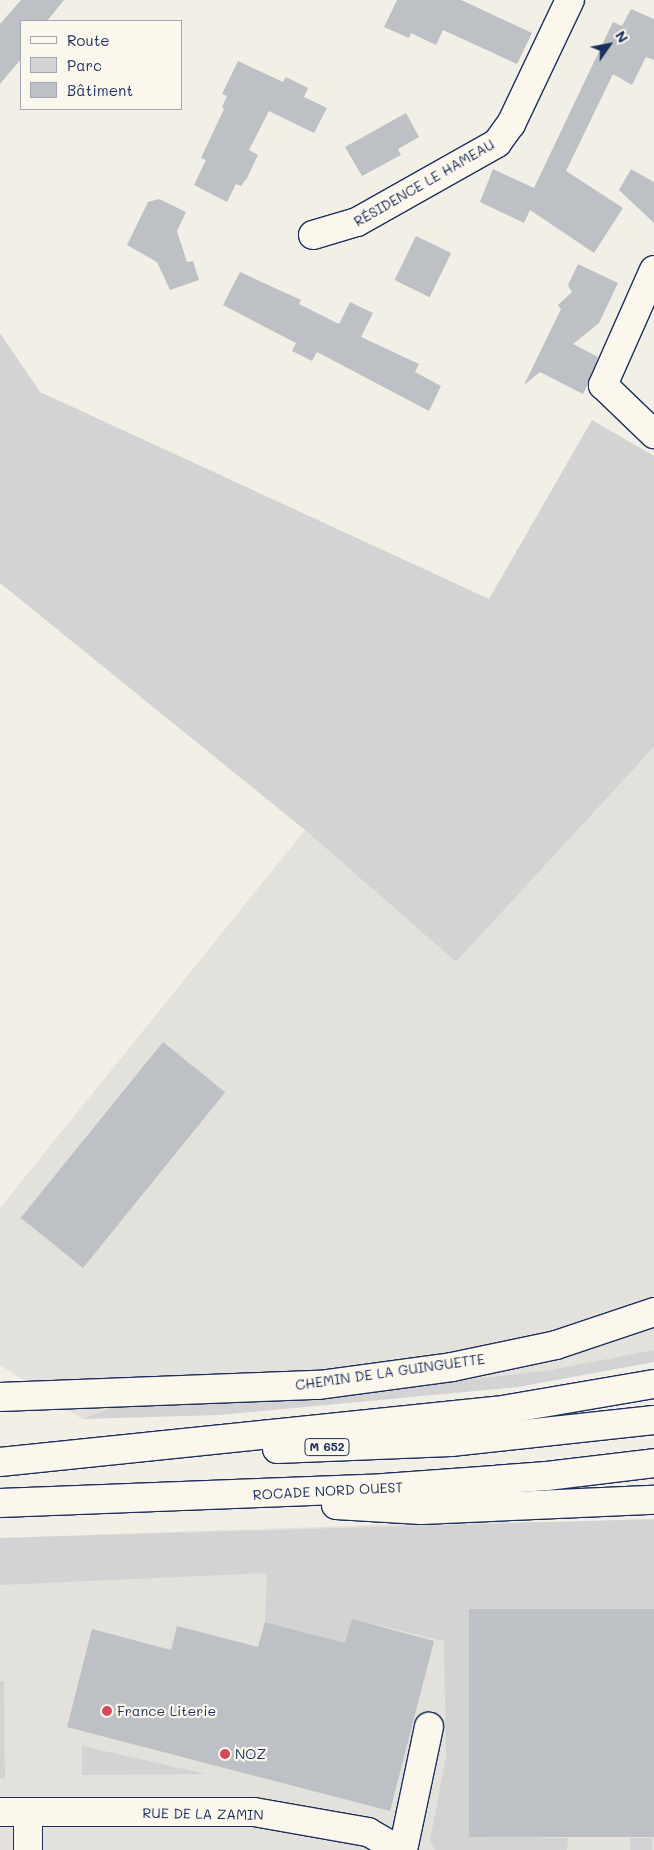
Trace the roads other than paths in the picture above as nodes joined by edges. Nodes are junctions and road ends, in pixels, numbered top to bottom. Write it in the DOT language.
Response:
graph roads {
  1 [pos="570,0"];
  2 [pos="313,236"];
  3 [pos="654,270"];
  4 [pos="654,434"];
  5 [pos="654,1312"];
  6 [pos="654,1384"];
  7 [pos="0,1397"];
  8 [pos="654,1420"];
  9 [pos="0,1462"];
  10 [pos="654,1463"];
  11 [pos="247,1495"];
  12 [pos="654,1500"];
  13 [pos="0,1503"];
  14 [pos="429,1727"];
  15 [pos="0,1812"];
  16 [pos="28,1812"];
  17 [pos="28,1850"];
  18 [pos="399,1850"];
  19 [pos="403,1850"];
  1 -- 2 [label="main road, RÉSIDENCE LE HAMEAU"];
  3 -- 4 [label="main road"];
  5 -- 7 [label="main road, CHEMIN DE LA GUINGUETTE"];
  6 -- 9 [label="main road"];
  8 -- 9 [label="main road, M 652"];
  10 -- 11 [label="main road, ROCADE NORD OUEST"];
  11 -- 12 [label="main road"];
  11 -- 13 [label="main road, ROCADE NORD OUEST"];
  14 -- 19 [label="main road"];
  15 -- 16 [label="main road, RUE DE LA ZAMIN"];
  16 -- 17 [label="main road"];
  16 -- 18 [label="main road, RUE DE LA ZAMIN"];
}
